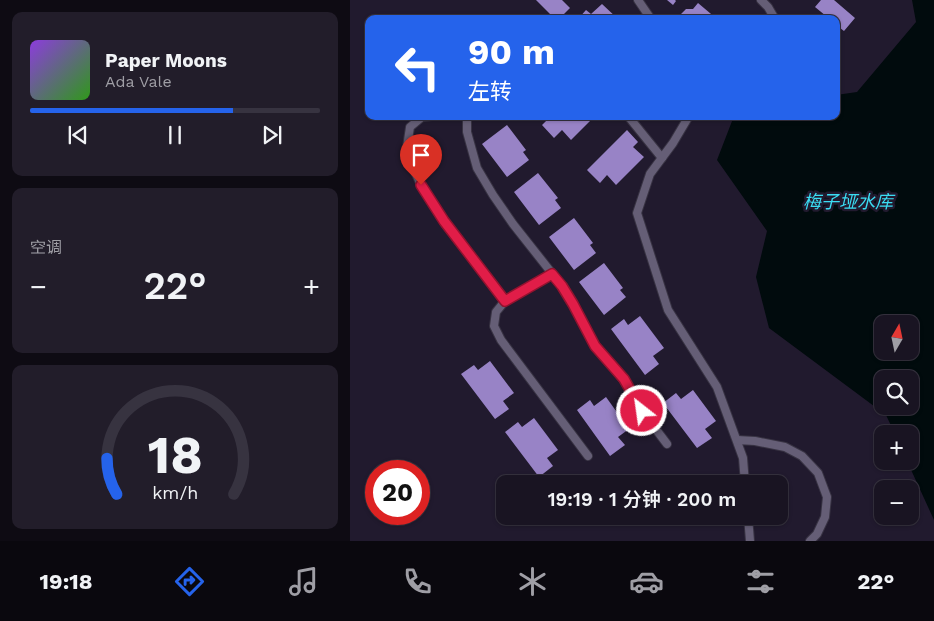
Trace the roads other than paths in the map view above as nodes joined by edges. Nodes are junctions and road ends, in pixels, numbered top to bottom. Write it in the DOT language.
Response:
graph roads {
  1 [pos="638,0"];
  2 [pos="760,0"];
  3 [pos="648,15"];
  4 [pos="773,15"];
  5 [pos="418,120"];
  6 [pos="466,120"];
  7 [pos="631,120"];
  8 [pos="687,120"];
  9 [pos="662,158"];
  10 [pos="552,274"];
  11 [pos="505,301"];
  12 [pos="737,440"];
  13 [pos="667,444"];
  14 [pos="588,456"];
  15 [pos="744,475"];
  16 [pos="749,525"];
  17 [pos="750,541"];
  18 [pos="810,541"];
  1 -- 3 [label="lane"];
  2 -- 4 [label="lane"];
  5 -- 11 [label="lane"];
  6 -- 10 [label="lane"];
  7 -- 9 [label="lane"];
  8 -- 9 [label="lane"];
  9 -- 12 [label="lane"];
  10 -- 11 [label="lane"];
  10 -- 13 [label="lane"];
  11 -- 14 [label="lane"];
  12 -- 15 [label="lane"];
  12 -- 18 [label="lane"];
  16 -- 17 [label="lane"];
}
